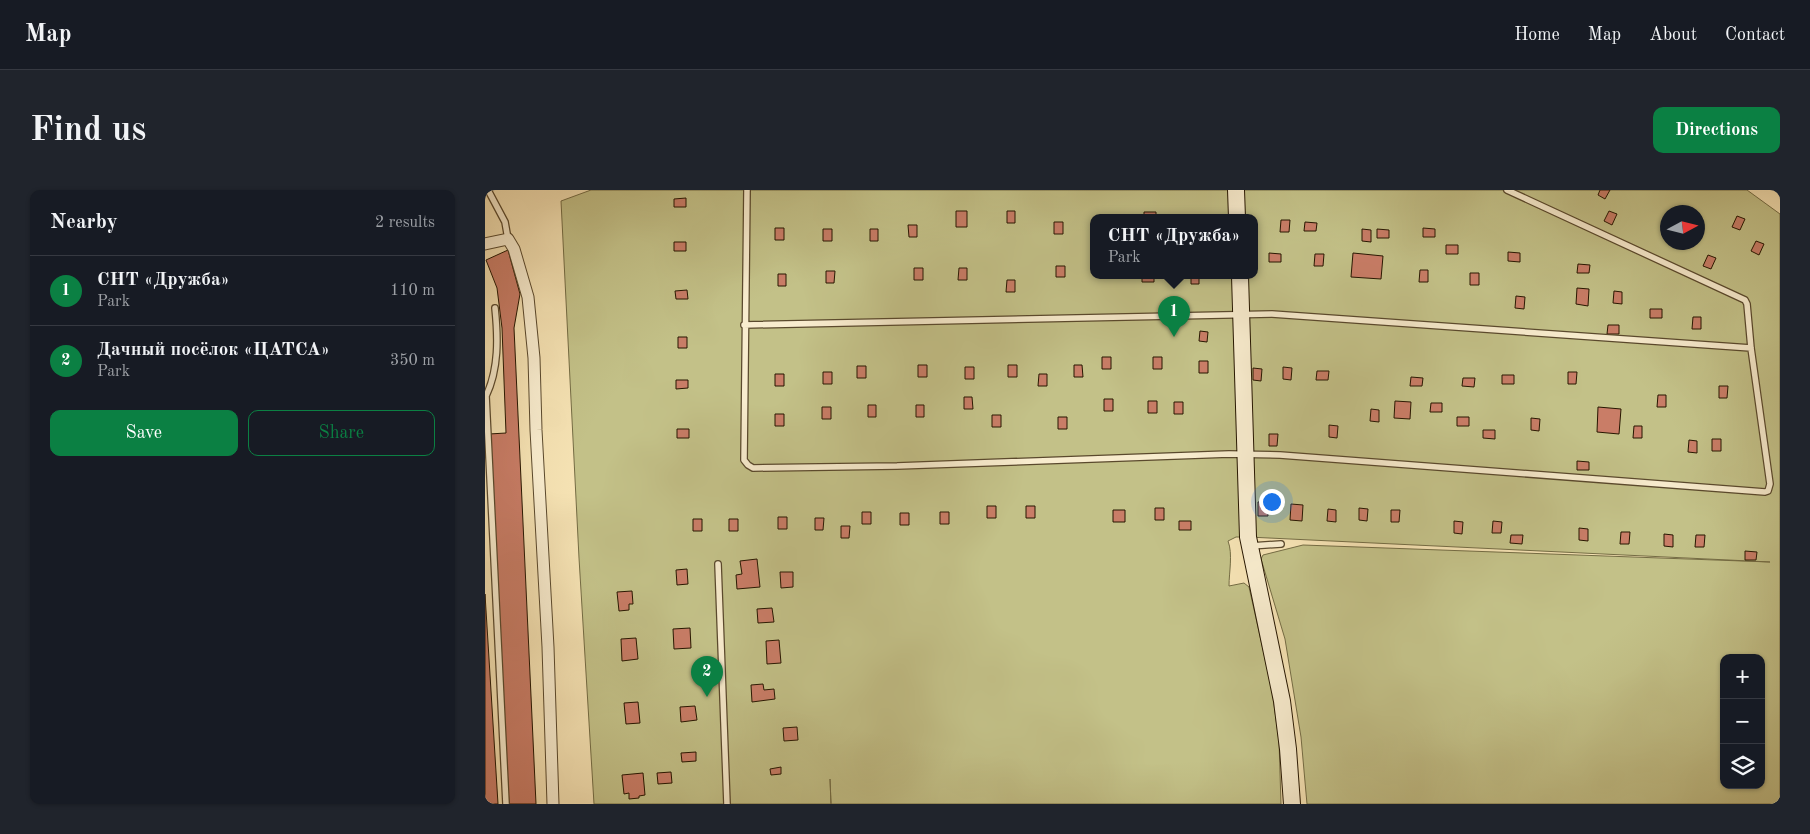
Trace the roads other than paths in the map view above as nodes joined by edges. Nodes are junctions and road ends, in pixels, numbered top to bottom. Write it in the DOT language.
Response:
graph roads {
  1 [pos="488,190"];
  2 [pos="747,190"];
  3 [pos="1236,190"];
  4 [pos="1507,190"];
  5 [pos="1237,214"];
  6 [pos="508,239"];
  7 [pos="485,244"];
  8 [pos="1240,279"];
  9 [pos="495,308"];
  10 [pos="1241,316"];
  11 [pos="744,325"];
  12 [pos="1751,348"];
  13 [pos="1246,455"];
  14 [pos="1281,544"];
  15 [pos="1249,546"];
  16 [pos="718,564"];
  17 [pos="506,804"];
  18 [pos="553,804"];
  19 [pos="727,804"];
  20 [pos="1292,804"];
  1 -- 6 [label="lane"];
  2 -- 11 [label="lane"];
  3 -- 5 [label="street"];
  4 -- 12 [label="lane"];
  6 -- 7 [label="street"];
  6 -- 18 [label="street"];
  8 -- 10 [label="street"];
  9 -- 17 [label="lane"];
  10 -- 11 [label="lane"];
  10 -- 12 [label="lane"];
  10 -- 13 [label="street"];
  11 -- 13 [label="lane"];
  12 -- 13 [label="lane"];
  13 -- 15 [label="street"];
  14 -- 15 [label="lane"];
  15 -- 20 [label="street"];
  16 -- 19 [label="lane"];
}
